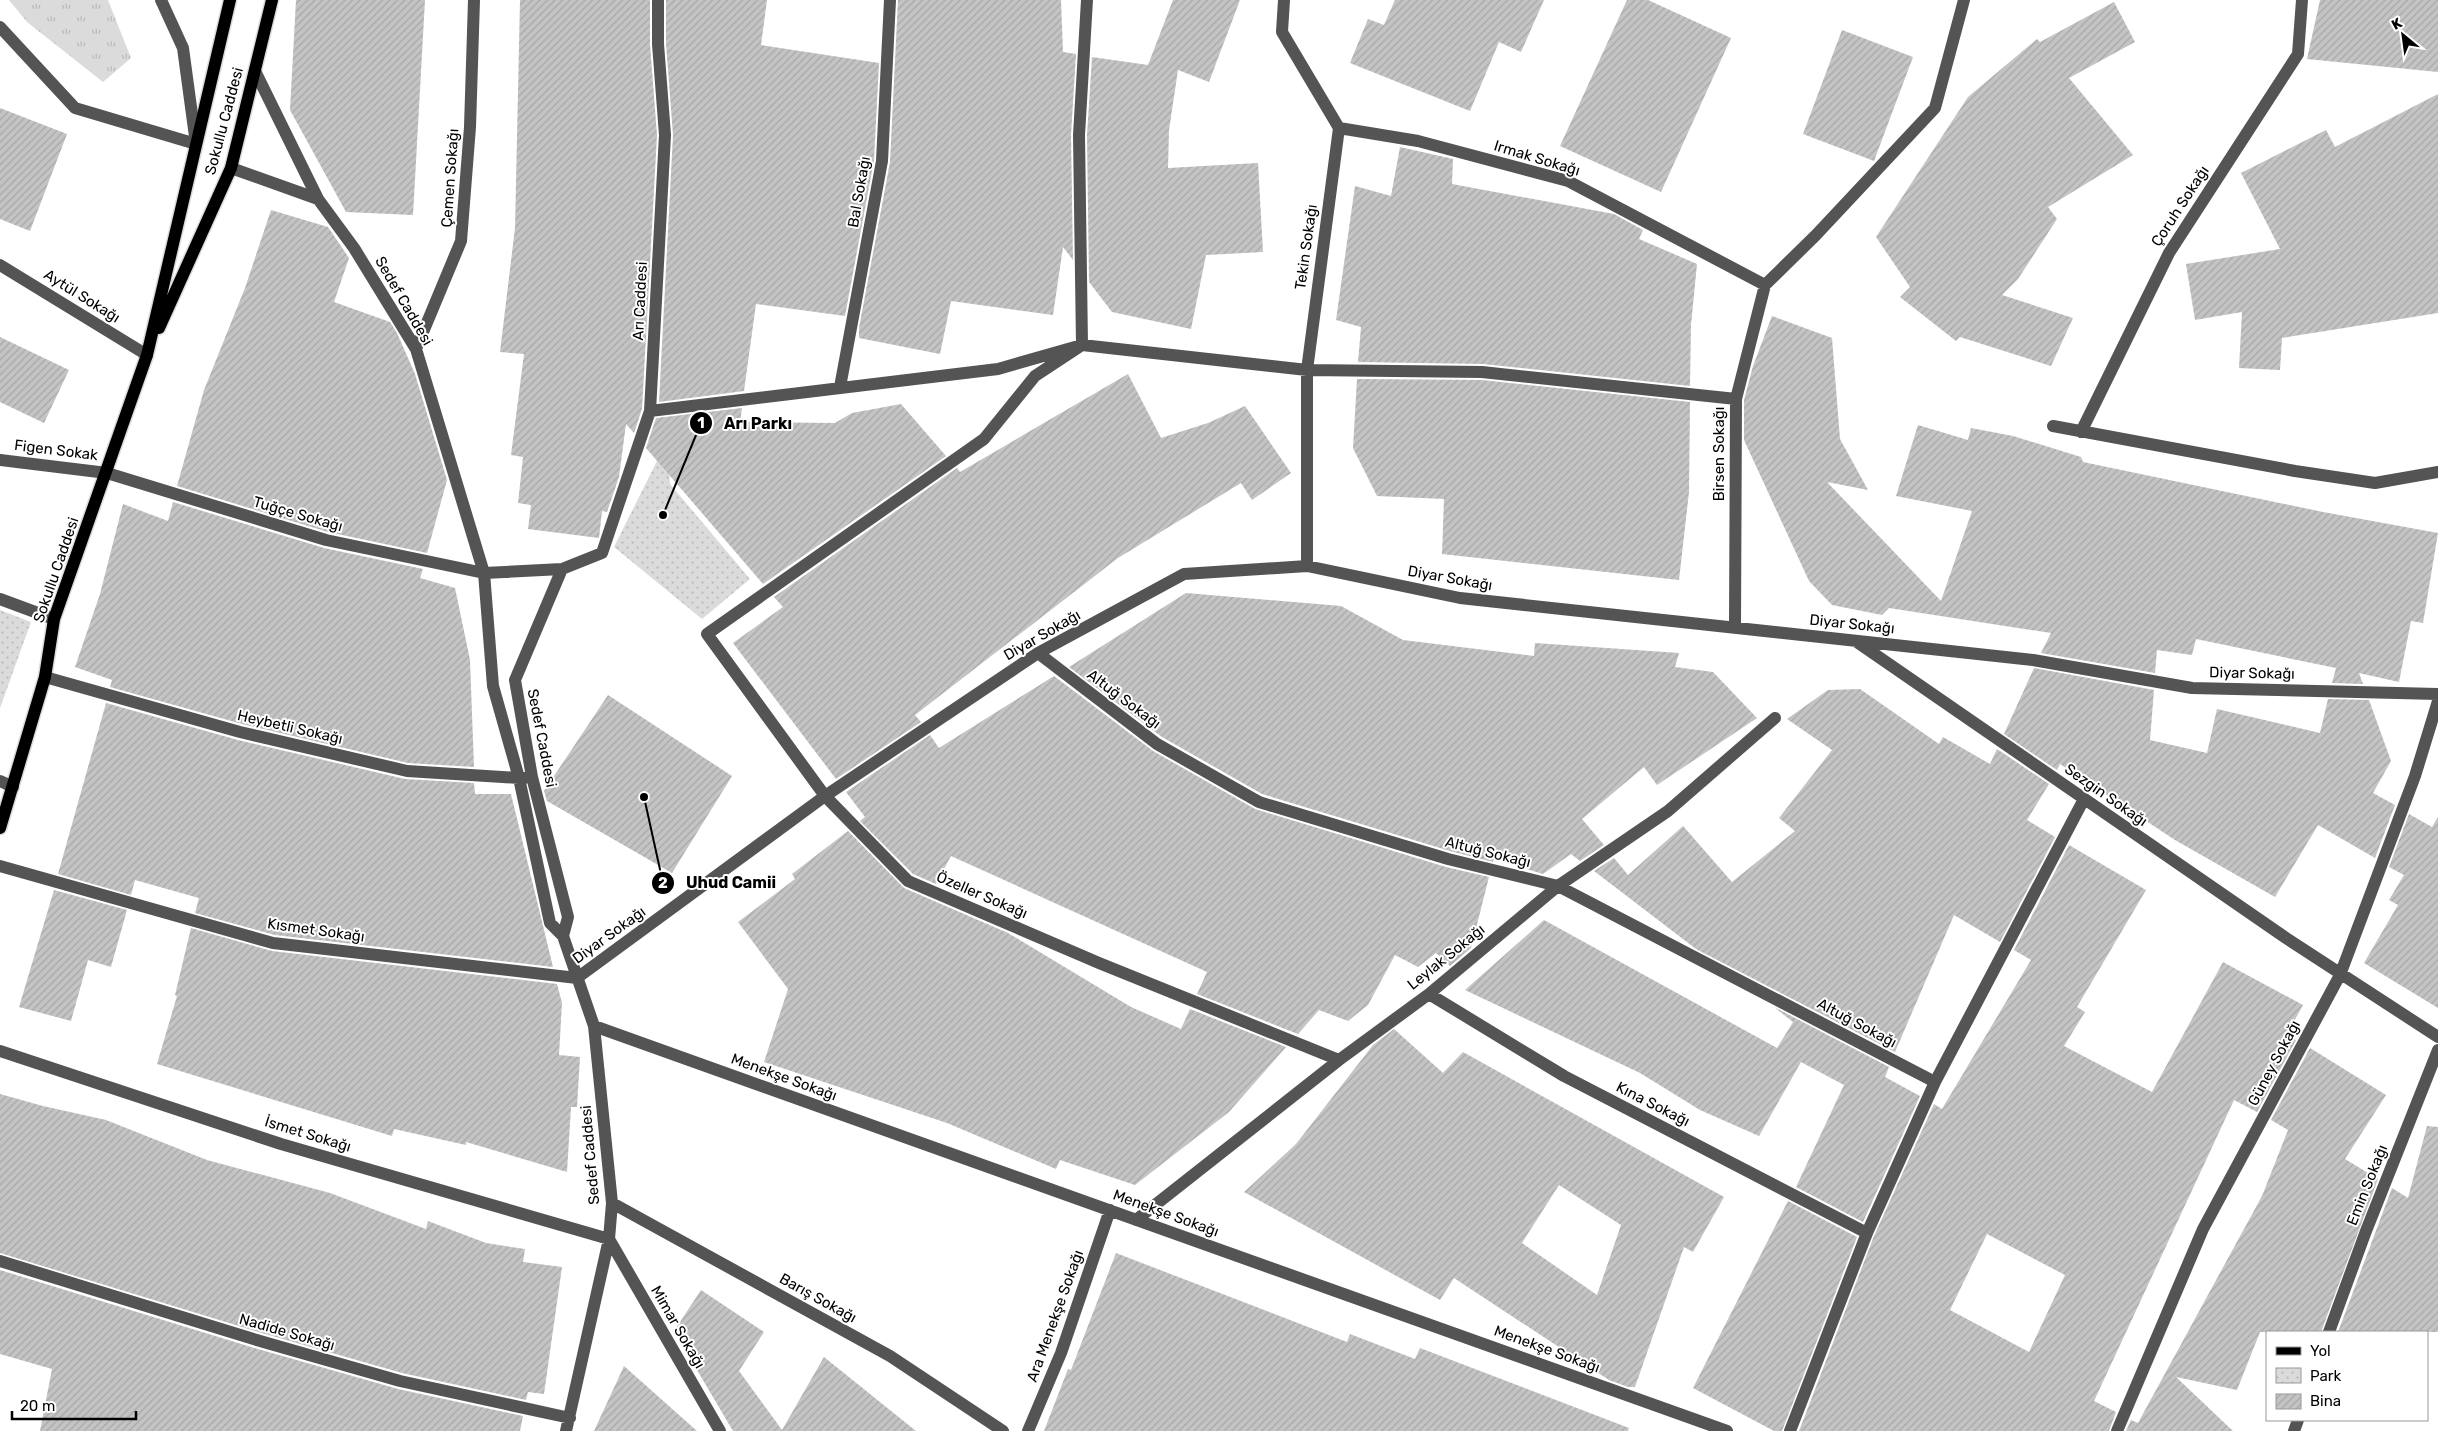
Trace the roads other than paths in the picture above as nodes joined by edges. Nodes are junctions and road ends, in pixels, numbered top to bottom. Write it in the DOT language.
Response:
graph roads {
  1 [pos="161,0"];
  2 [pos="230,0"];
  3 [pos="272,0"];
  4 [pos="474,0"];
  5 [pos="658,0"];
  6 [pos="890,0"];
  7 [pos="1086,0"];
  8 [pos="1284,0"];
  9 [pos="1957,0"];
  10 [pos="1964,0"];
  11 [pos="2302,0"];
  12 [pos="0,28"];
  13 [pos="255,71"];
  14 [pos="1339,128"];
  15 [pos="196,144"];
  16 [pos="231,168"];
  17 [pos="318,199"];
  18 [pos="0,265"];
  19 [pos="1766,285"];
  20 [pos="1082,345"];
  21 [pos="416,349"];
  22 [pos="147,355"];
  23 [pos="1307,370"];
  24 [pos="840,387"];
  25 [pos="1736,399"];
  26 [pos="650,411"];
  27 [pos="2052,426"];
  28 [pos="2082,432"];
  29 [pos="0,460"];
  30 [pos="2438,472"];
  31 [pos="107,473"];
  32 [pos="1307,566"];
  33 [pos="562,569"];
  34 [pos="484,573"];
  35 [pos="0,599"];
  36 [pos="54,619"];
  37 [pos="1735,627"];
  38 [pos="1854,641"];
  39 [pos="1038,653"];
  40 [pos="45,677"];
  41 [pos="2438,694"];
  42 [pos="2438,701"];
  43 [pos="1775,718"];
  44 [pos="532,777"];
  45 [pos="519,778"];
  46 [pos="0,781"];
  47 [pos="13,786"];
  48 [pos="825,796"];
  49 [pos="2084,799"];
  50 [pos="0,828"];
  51 [pos="0,866"];
  52 [pos="1558,886"];
  53 [pos="563,936"];
  54 [pos="2340,975"];
  55 [pos="577,978"];
  56 [pos="1429,994"];
  57 [pos="594,1026"];
  58 [pos="2438,1037"];
  59 [pos="2438,1050"];
  60 [pos="0,1051"];
  61 [pos="1338,1060"];
  62 [pos="1935,1082"];
  63 [pos="612,1203"];
  64 [pos="1110,1210"];
  65 [pos="1136,1220"];
  66 [pos="1868,1233"];
  67 [pos="609,1239"];
  68 [pos="0,1261"];
  69 [pos="2329,1331"];
  70 [pos="570,1418"];
  71 [pos="566,1431"];
  72 [pos="720,1431"];
  73 [pos="1003,1431"];
  74 [pos="1028,1431"];
  75 [pos="1727,1431"];
  76 [pos="1790,1431"];
  77 [pos="2117,1431"];
  1 -- 15 [label="street"];
  2 -- 15 [label="main road, Sokullu Caddesi"];
  3 -- 13 [label="main road, Sokullu Caddesi"];
  4 -- 21 [label="street, Çemen Sokağı"];
  5 -- 26 [label="street, Arı Caddesi"];
  6 -- 24 [label="street, Bal Sokağı"];
  7 -- 20 [label="street"];
  8 -- 14 [label="street"];
  9 -- 10 [label="street"];
  10 -- 19 [label="street"];
  11 -- 28 [label="street, Çoruh Sokağı"];
  12 -- 15 [label="street"];
  13 -- 16 [label="main road, Sokullu Caddesi"];
  13 -- 17 [label="street, Sedef Caddesi"];
  14 -- 19 [label="street, Irmak Sokağı"];
  14 -- 23 [label="street, Tekin Sokağı"];
  15 -- 22 [label="main road, Sokullu Caddesi"];
  16 -- 17 [label="street"];
  16 -- 22 [label="main road, Sokullu Caddesi"];
  17 -- 21 [label="street, Sedef Caddesi"];
  18 -- 22 [label="street, Aytül Sokağı"];
  19 -- 25 [label="street, Birsen Sokağı"];
  20 -- 23 [label="street"];
  20 -- 24 [label="street"];
  20 -- 48 [label="street, Özeller Sokağı"];
  21 -- 34 [label="street, Sedef Caddesi"];
  22 -- 31 [label="main road, Sokullu Caddesi"];
  23 -- 25 [label="street"];
  23 -- 32 [label="street, Tekin Sokağı"];
  24 -- 26 [label="street"];
  25 -- 37 [label="street, Birsen Sokağı"];
  26 -- 33 [label="street, Arı Caddesi"];
  27 -- 28 [label="street"];
  28 -- 30 [label="street"];
  29 -- 31 [label="street, Figen Sokak"];
  31 -- 34 [label="street, Tuğçe Sokağı"];
  31 -- 36 [label="main road, Sokullu Caddesi"];
  32 -- 37 [label="street, Diyar Sokağı"];
  32 -- 39 [label="street, Diyar Sokağı"];
  33 -- 34 [label="street"];
  33 -- 44 [label="street, Sedef Caddesi"];
  34 -- 45 [label="street, Sedef Caddesi"];
  35 -- 36 [label="street"];
  36 -- 40 [label="main road, Sokullu Caddesi"];
  37 -- 38 [label="street, Diyar Sokağı"];
  38 -- 41 [label="street, Diyar Sokağı"];
  38 -- 49 [label="street, Sezgin Sokağı"];
  39 -- 48 [label="street, Diyar Sokağı"];
  39 -- 52 [label="street, Altuğ Sokağı"];
  40 -- 45 [label="street, Heybetli Sokağı"];
  40 -- 47 [label="main road, Sokullu Caddesi"];
  42 -- 54 [label="street, Güney Sokağı"];
  43 -- 52 [label="street, Leylak Sokağı"];
  44 -- 45 [label="street, Heybetli Sokağı"];
  44 -- 53 [label="street, Sedef Caddesi"];
  45 -- 53 [label="street, Sedef Caddesi"];
  46 -- 47 [label="street"];
  47 -- 50 [label="main road, Sokullu Caddesi"];
  48 -- 55 [label="street, Diyar Sokağı"];
  48 -- 61 [label="street, Özeller Sokağı"];
  49 -- 54 [label="street, Sezgin Sokağı"];
  49 -- 62 [label="street"];
  51 -- 55 [label="street, Kısmet Sokağı"];
  52 -- 56 [label="street, Leylak Sokağı"];
  52 -- 62 [label="street, Altuğ Sokağı"];
  53 -- 55 [label="street, Sedef Caddesi"];
  54 -- 58 [label="street, Sezgin Sokağı"];
  54 -- 77 [label="street, Güney Sokağı"];
  55 -- 57 [label="street, Sedef Caddesi"];
  56 -- 61 [label="street, Leylak Sokağı"];
  56 -- 66 [label="street, Kına Sokağı"];
  57 -- 63 [label="street, Sedef Caddesi"];
  57 -- 64 [label="street, Menekşe Sokağı"];
  59 -- 69 [label="street, Emin Sokağı"];
  60 -- 67 [label="street, İsmet Sokağı"];
  61 -- 65 [label="street, Leylak Sokağı"];
  62 -- 66 [label="street"];
  63 -- 67 [label="street, Sedef Caddesi"];
  63 -- 73 [label="street, Barış Sokağı"];
  64 -- 65 [label="street, Menekşe Sokağı"];
  64 -- 74 [label="street, Ara Menekşe Sokağı"];
  65 -- 75 [label="street, Menekşe Sokağı"];
  66 -- 76 [label="street"];
  67 -- 70 [label="street, Sedef Caddesi"];
  67 -- 72 [label="street, Mimar Sokağı"];
  68 -- 70 [label="street, Nadide Sokağı"];
  70 -- 71 [label="street, Sedef Caddesi"];
}
